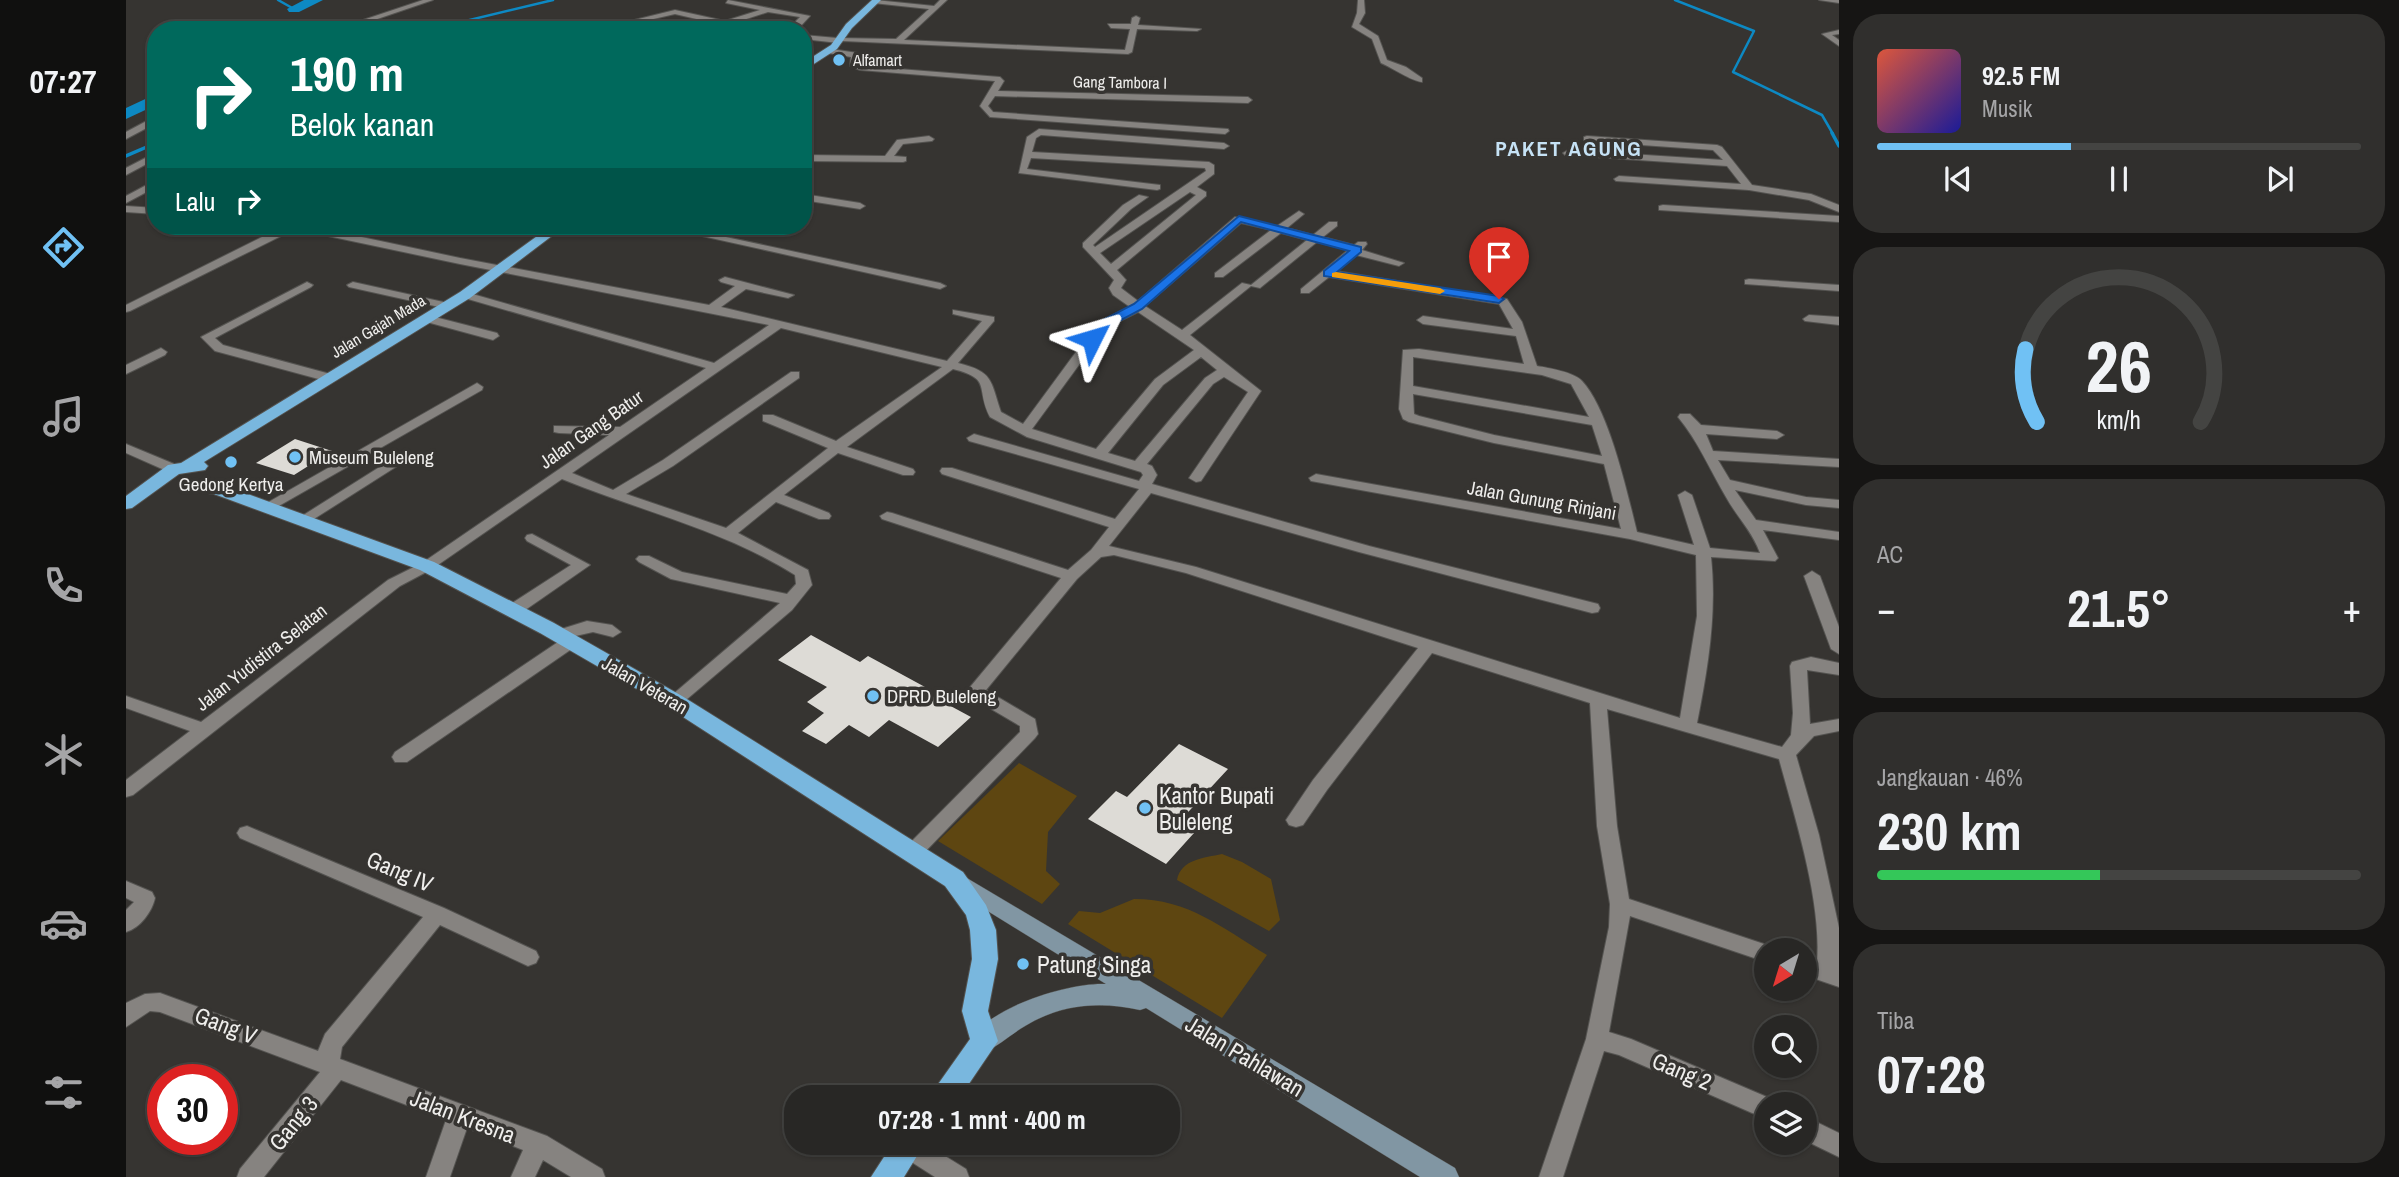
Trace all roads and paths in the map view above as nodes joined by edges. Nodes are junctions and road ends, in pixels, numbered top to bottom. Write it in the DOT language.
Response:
graph roads {
  1 [pos="430,0"];
  2 [pos="944,0"];
  3 [pos="1269,0"];
  4 [pos="1292,0"];
  5 [pos="1361,0"];
  6 [pos="1822,0"];
  7 [pos="876,1"];
  8 [pos="1839,1"];
  9 [pos="728,2"];
  10 [pos="937,8"];
  11 [pos="768,10"];
  12 [pos="1115,17"];
  13 [pos="1191,20"];
  14 [pos="365,21"];
  15 [pos="636,21"];
  16 [pos="712,21"];
  17 [pos="733,21"];
  18 [pos="799,21"];
  19 [pos="1136,22"];
  20 [pos="1829,23"];
  21 [pos="1839,23"];
  22 [pos="1111,26"];
  23 [pos="1197,29"];
  24 [pos="1839,32"];
  25 [pos="812,38"];
  26 [pos="839,40"];
  27 [pos="898,41"];
  28 [pos="1839,44"];
  29 [pos="831,51"];
  30 [pos="812,63"];
  31 [pos="1419,80"];
  32 [pos="991,93"];
  33 [pos="1248,100"];
  34 [pos="986,101"];
  35 [pos="1105,108"];
  36 [pos="1058,119"];
  37 [pos="147,124"];
  38 [pos="1225,131"];
  39 [pos="1053,133"];
  40 [pos="126,136"];
  41 [pos="929,139"];
  42 [pos="1587,139"];
  43 [pos="1224,146"];
  44 [pos="1568,153"];
  45 [pos="1029,155"];
  46 [pos="812,156"];
  47 [pos="888,158"];
  48 [pos="903,159"];
  49 [pos="147,160"];
  50 [pos="1135,160"];
  51 [pos="1730,163"];
  52 [pos="126,172"];
  53 [pos="1131,173"];
  54 [pos="1619,179"];
  55 [pos="1157,187"];
  56 [pos="1188,187"];
  57 [pos="1749,187"];
  58 [pos="147,188"];
  59 [pos="1143,197"];
  60 [pos="812,198"];
  61 [pos="126,200"];
  62 [pos="860,206"];
  63 [pos="1663,208"];
  64 [pos="126,209"];
  65 [pos="1839,209"];
  66 [pos="147,210"];
  67 [pos="1298,214"];
  68 [pos="1839,219"];
  69 [pos="1333,224"];
  70 [pos="1279,229"];
  71 [pos="276,235"];
  72 [pos="339,235"];
  73 [pos="547,235"];
  74 [pos="704,235"];
  75 [pos="1315,239"];
  76 [pos="1358,248"];
  77 [pos="1094,252"];
  78 [pos="1399,263"];
  79 [pos="502,268"];
  80 [pos="1111,269"];
  81 [pos="1328,274"];
  82 [pos="1219,275"];
  83 [pos="725,280"];
  84 [pos="1749,282"];
  85 [pos="307,285"];
  86 [pos="353,285"];
  87 [pos="744,285"];
  88 [pos="940,285"];
  89 [pos="1839,288"];
  90 [pos="1305,291"];
  91 [pos="465,295"];
  92 [pos="788,295"];
  93 [pos="448,306"];
  94 [pos="1138,307"];
  95 [pos="126,309"];
  96 [pos="710,309"];
  97 [pos="957,312"];
  98 [pos="427,318"];
  99 [pos="1809,319"];
  100 [pos="1423,320"];
  101 [pos="1839,321"];
  102 [pos="778,324"];
  103 [pos="1519,333"];
  104 [pos="494,336"];
  105 [pos="1182,336"];
  106 [pos="631,344"];
  107 [pos="1202,350"];
  108 [pos="162,352"];
  109 [pos="612,354"];
  110 [pos="952,365"];
  111 [pos="715,367"];
  112 [pos="1531,369"];
  113 [pos="126,370"];
  114 [pos="1225,371"];
  115 [pos="795,375"];
  116 [pos="330,378"];
  117 [pos="477,387"];
  118 [pos="1407,389"];
  119 [pos="1685,417"];
  120 [pos="768,418"];
  121 [pos="1596,422"];
  122 [pos="559,429"];
  123 [pos="1697,429"];
  124 [pos="621,430"];
  125 [pos="1024,431"];
  126 [pos="1777,435"];
  127 [pos="974,438"];
  128 [pos="126,447"];
  129 [pos="838,447"];
  130 [pos="1100,453"];
  131 [pos="1708,455"];
  132 [pos="397,460"];
  133 [pos="1608,461"];
  134 [pos="1837,465"];
  135 [pos="1139,466"];
  136 [pos="947,471"];
  137 [pos="908,472"];
  138 [pos="560,473"];
  139 [pos="188,477"];
  140 [pos="1196,478"];
  141 [pos="1316,478"];
  142 [pos="1725,483"];
  143 [pos="1146,487"];
  144 [pos="614,495"];
  145 [pos="1685,495"];
  146 [pos="774,496"];
  147 [pos="131,501"];
  148 [pos="1839,504"];
  149 [pos="265,508"];
  150 [pos="824,516"];
  151 [pos="887,516"];
  152 [pos="301,521"];
  153 [pos="1750,524"];
  154 [pos="1119,525"];
  155 [pos="728,534"];
  156 [pos="1630,535"];
  157 [pos="1839,537"];
  158 [pos="532,538"];
  159 [pos="1703,552"];
  160 [pos="1096,553"];
  161 [pos="644,559"];
  162 [pos="426,566"];
  163 [pos="1071,576"];
  164 [pos="1812,576"];
  165 [pos="791,600"];
  166 [pos="1592,608"];
  167 [pos="512,611"];
  168 [pos="613,632"];
  169 [pos="565,638"];
  170 [pos="1428,646"];
  171 [pos="1839,649"];
  172 [pos="1839,669"];
  173 [pos="1598,700"];
  174 [pos="674,701"];
  175 [pos="126,702"];
  176 [pos="1688,724"];
  177 [pos="1839,725"];
  178 [pos="202,729"];
  179 [pos="1800,735"];
  180 [pos="1787,755"];
  181 [pos="401,757"];
  182 [pos="126,790"];
  183 [pos="1296,820"];
  184 [pos="247,833"];
  185 [pos="912,853"];
  186 [pos="954,879"];
  187 [pos="126,890"];
  188 [pos="1620,904"];
  189 [pos="437,915"];
  190 [pos="126,924"];
  191 [pos="1045,935"];
  192 [pos="1754,949"];
  193 [pos="528,957"];
  194 [pos="1833,976"];
  195 [pos="1170,1010"];
  196 [pos="126,1017"];
  197 [pos="1597,1039"];
  198 [pos="984,1041"];
  199 [pos="332,1067"];
  200 [pos="952,1085"];
  201 [pos="1754,1103"];
  202 [pos="460,1115"];
  203 [pos="1817,1134"];
  204 [pos="538,1144"];
  205 [pos="1839,1146"];
  206 [pos="901,1155"];
  207 [pos="925,1155"];
  208 [pos="249,1177"];
  209 [pos="438,1177"];
  210 [pos="523,1177"];
  211 [pos="593,1177"];
  212 [pos="886,1177"];
  213 [pos="957,1177"];
  214 [pos="1445,1177"];
  215 [pos="1551,1177"];
  1 -- 14 [label="street"];
  2 -- 10 [label="street"];
  3 -- 4 [label="street"];
  5 -- 31 [label="street"];
  6 -- 8 [label="street"];
  7 -- 10 [label="street"];
  7 -- 26 [label="highway"];
  9 -- 11 [label="street"];
  10 -- 27 [label="street"];
  11 -- 17 [label="street"];
  11 -- 18 [label="street"];
  12 -- 19 [label="street"];
  13 -- 19 [label="street"];
  15 -- 16 [label="street"];
  19 -- 22 [label="street"];
  19 -- 23 [label="street"];
  19 -- 27 [label="street"];
  20 -- 21 [label="street"];
  24 -- 28 [label="street"];
  25 -- 26 [label="street"];
  26 -- 27 [label="street"];
  26 -- 29 [label="highway"];
  29 -- 30 [label="highway"];
  29 -- 32 [label="street"];
  32 -- 34 [label="street"];
  32 -- 35 [label="street, Gang Tambora I"];
  33 -- 35 [label="street"];
  34 -- 35 [label="street"];
  34 -- 36 [label="street"];
  35 -- 36 [label="street"];
  35 -- 38 [label="street"];
  36 -- 39 [label="street"];
  37 -- 40 [label="street"];
  39 -- 43 [label="street"];
  39 -- 45 [label="street"];
  41 -- 47 [label="street"];
  42 -- 51 [label="street"];
  44 -- 51 [label="street"];
  45 -- 50 [label="street"];
  45 -- 55 [label="street"];
  46 -- 47 [label="street"];
  47 -- 48 [label="street"];
  49 -- 52 [label="street"];
  50 -- 53 [label="street"];
  50 -- 56 [label="street"];
  51 -- 57 [label="street"];
  54 -- 57 [label="street"];
  56 -- 77 [label="street"];
  56 -- 80 [label="street"];
  57 -- 65 [label="street"];
  58 -- 61 [label="street"];
  59 -- 77 [label="street"];
  60 -- 62 [label="street"];
  63 -- 68 [label="street"];
  64 -- 66 [label="street"];
  67 -- 70 [label="street"];
  69 -- 75 [label="street"];
  70 -- 75 [label="street"];
  70 -- 82 [label="street"];
  70 -- 94 [label="street"];
  71 -- 95 [label="street"];
  72 -- 79 [label="street"];
  73 -- 79 [label="highway, Jalan Gajah Mada"];
  74 -- 88 [label="street"];
  75 -- 76 [label="street"];
  75 -- 105 [label="street"];
  76 -- 78 [label="street"];
  76 -- 81 [label="street"];
  77 -- 80 [label="street"];
  79 -- 91 [label="highway, Jalan Gajah Mada"];
  79 -- 96 [label="street"];
  80 -- 94 [label="street"];
  81 -- 90 [label="street"];
  81 -- 103 [label="street"];
  83 -- 87 [label="street"];
  84 -- 89 [label="street"];
  85 -- 116 [label="street"];
  86 -- 93 [label="street"];
  87 -- 92 [label="street"];
  87 -- 96 [label="street"];
  91 -- 93 [label="highway, Jalan Gajah Mada"];
  91 -- 106 [label="street"];
  93 -- 98 [label="highway, Jalan Gajah Mada"];
  94 -- 105 [label="street"];
  94 -- 125 [label="street"];
  96 -- 102 [label="street"];
  97 -- 110 [label="street"];
  98 -- 104 [label="street"];
  98 -- 116 [label="highway, Jalan Gajah Mada"];
  99 -- 101 [label="street"];
  100 -- 103 [label="street"];
  102 -- 110 [label="street"];
  102 -- 111 [label="street, Jalan Gang Batur"];
  103 -- 112 [label="street"];
  105 -- 107 [label="street"];
  106 -- 109 [label="street"];
  106 -- 111 [label="street"];
  107 -- 114 [label="street"];
  107 -- 130 [label="street"];
  108 -- 113 [label="street"];
  110 -- 125 [label="street"];
  110 -- 129 [label="street"];
  111 -- 124 [label="street, Jalan Gang Batur"];
  112 -- 118 [label="street"];
  112 -- 121 [label="street"];
  114 -- 135 [label="street"];
  114 -- 140 [label="street"];
  115 -- 144 [label="street"];
  116 -- 139 [label="highway, Jalan Gajah Mada"];
  117 -- 149 [label="street"];
  118 -- 121 [label="street"];
  118 -- 133 [label="street"];
  119 -- 123 [label="street"];
  120 -- 129 [label="street"];
  121 -- 133 [label="street"];
  122 -- 124 [label="street"];
  123 -- 126 [label="street"];
  123 -- 131 [label="street"];
  124 -- 138 [label="street, Jalan Gang Batur"];
  125 -- 130 [label="street"];
  127 -- 143 [label="street"];
  128 -- 139 [label="street"];
  129 -- 137 [label="street"];
  129 -- 146 [label="street"];
  130 -- 135 [label="street"];
  131 -- 134 [label="street"];
  131 -- 142 [label="street"];
  132 -- 152 [label="street"];
  133 -- 156 [label="street"];
  135 -- 143 [label="street"];
  136 -- 154 [label="street"];
  138 -- 144 [label="street"];
  138 -- 162 [label="street, Jalan Gang Batur"];
  139 -- 147 [label="highway"];
  139 -- 149 [label="highway, Jalan Veteran"];
  141 -- 156 [label="street, Jalan Gunung Rinjani"];
  142 -- 148 [label="street"];
  142 -- 153 [label="street"];
  143 -- 154 [label="street"];
  143 -- 166 [label="street"];
  144 -- 155 [label="street"];
  145 -- 159 [label="street"];
  146 -- 150 [label="street"];
  146 -- 155 [label="street"];
  149 -- 152 [label="highway, Jalan Veteran"];
  151 -- 163 [label="street"];
  152 -- 162 [label="highway, Jalan Veteran"];
  153 -- 157 [label="street"];
  153 -- 159 [label="street, Jalan Gunung Rinjani"];
  154 -- 160 [label="street"];
  155 -- 165 [label="street"];
  156 -- 159 [label="street, Jalan Gunung Rinjani"];
  158 -- 167 [label="street"];
  159 -- 176 [label="street"];
  160 -- 163 [label="street"];
  160 -- 170 [label="street"];
  161 -- 165 [label="street"];
  162 -- 167 [label="highway, Jalan Veteran"];
  162 -- 178 [label="street, Jalan Yudistira Selatan"];
  163 -- 185 [label="street"];
  164 -- 171 [label="street"];
  165 -- 174 [label="street"];
  167 -- 169 [label="highway, Jalan Veteran"];
  168 -- 169 [label="street"];
  169 -- 174 [label="highway, Jalan Veteran"];
  169 -- 181 [label="street"];
  170 -- 173 [label="street"];
  170 -- 183 [label="street"];
  172 -- 179 [label="street"];
  173 -- 176 [label="street"];
  173 -- 188 [label="street"];
  174 -- 185 [label="highway, Jalan Veteran"];
  175 -- 178 [label="street"];
  176 -- 180 [label="street"];
  177 -- 179 [label="street"];
  178 -- 182 [label="street, Jalan Yudistira Selatan"];
  179 -- 180 [label="street"];
  180 -- 194 [label="street"];
  184 -- 189 [label="street, Gang IV"];
  185 -- 186 [label="highway, Jalan Veteran"];
  186 -- 191 [label="main road, Jalan Veteran"];
  186 -- 198 [label="highway"];
  187 -- 190 [label="street"];
  188 -- 192 [label="street"];
  188 -- 197 [label="street"];
  189 -- 193 [label="street"];
  189 -- 199 [label="street, Gang IV"];
  191 -- 195 [label="main road, Jalan Pahlawan"];
  195 -- 198 [label="main road"];
  195 -- 214 [label="main road, Jalan Pahlawan"];
  196 -- 199 [label="street, Gang V"];
  197 -- 201 [label="street, Gang 2"];
  197 -- 215 [label="street"];
  198 -- 200 [label="highway"];
  199 -- 202 [label="street, Jalan Kresna"];
  199 -- 208 [label="street, Gang 3"];
  202 -- 204 [label="street, Jalan Kresna"];
  202 -- 209 [label="street"];
  203 -- 205 [label="street"];
  204 -- 210 [label="street"];
  204 -- 211 [label="street, Jalan Kresna"];
  206 -- 212 [label="highway"];
  207 -- 213 [label="street"];
}
